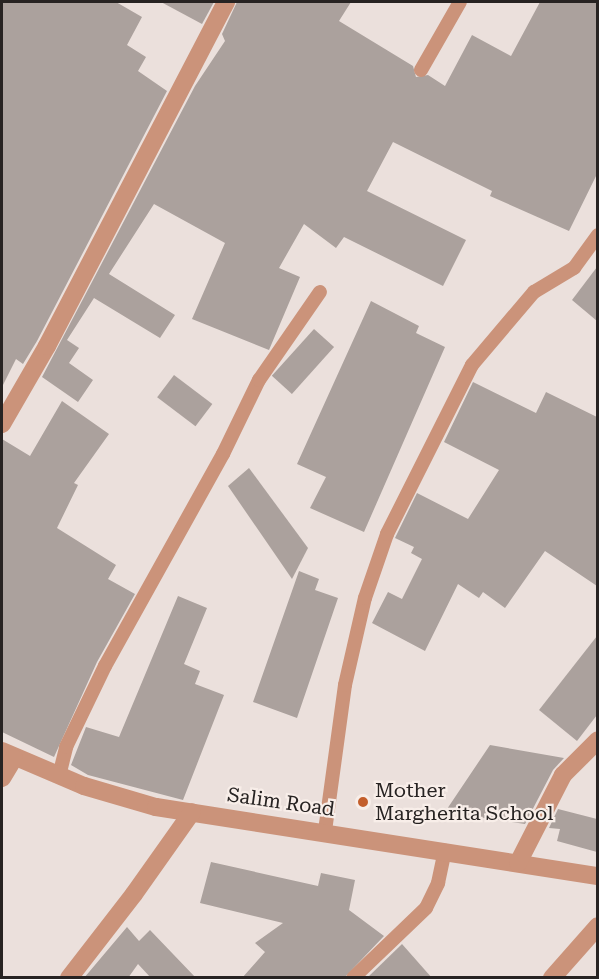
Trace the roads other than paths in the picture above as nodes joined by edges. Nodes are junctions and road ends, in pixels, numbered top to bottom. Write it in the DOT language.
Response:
graph roads {
  1 [pos="226,2"];
  2 [pos="460,2"];
  3 [pos="421,70"];
  4 [pos="597,236"];
  5 [pos="320,292"];
  6 [pos="2,424"];
  7 [pos="597,740"];
  8 [pos="8,754"];
  9 [pos="59,776"];
  10 [pos="2,778"];
  11 [pos="192,812"];
  12 [pos="325,831"];
  13 [pos="445,851"];
  14 [pos="518,863"];
  15 [pos="597,876"];
  16 [pos="597,926"];
  17 [pos="69,978"];
  18 [pos="353,978"];
  19 [pos="552,978"];
  1 -- 6 [label="street"];
  2 -- 3 [label="lane"];
  4 -- 12 [label="lane"];
  5 -- 9 [label="lane"];
  7 -- 14 [label="street"];
  8 -- 9 [label="street, Salim Road"];
  8 -- 10 [label="street"];
  9 -- 11 [label="street, Salim Road"];
  11 -- 12 [label="street, Salim Road"];
  11 -- 17 [label="street"];
  12 -- 13 [label="street, Salim Road"];
  13 -- 14 [label="street, Salim Road"];
  13 -- 18 [label="lane"];
  14 -- 15 [label="street, Salim Road"];
  16 -- 19 [label="street"];
}
